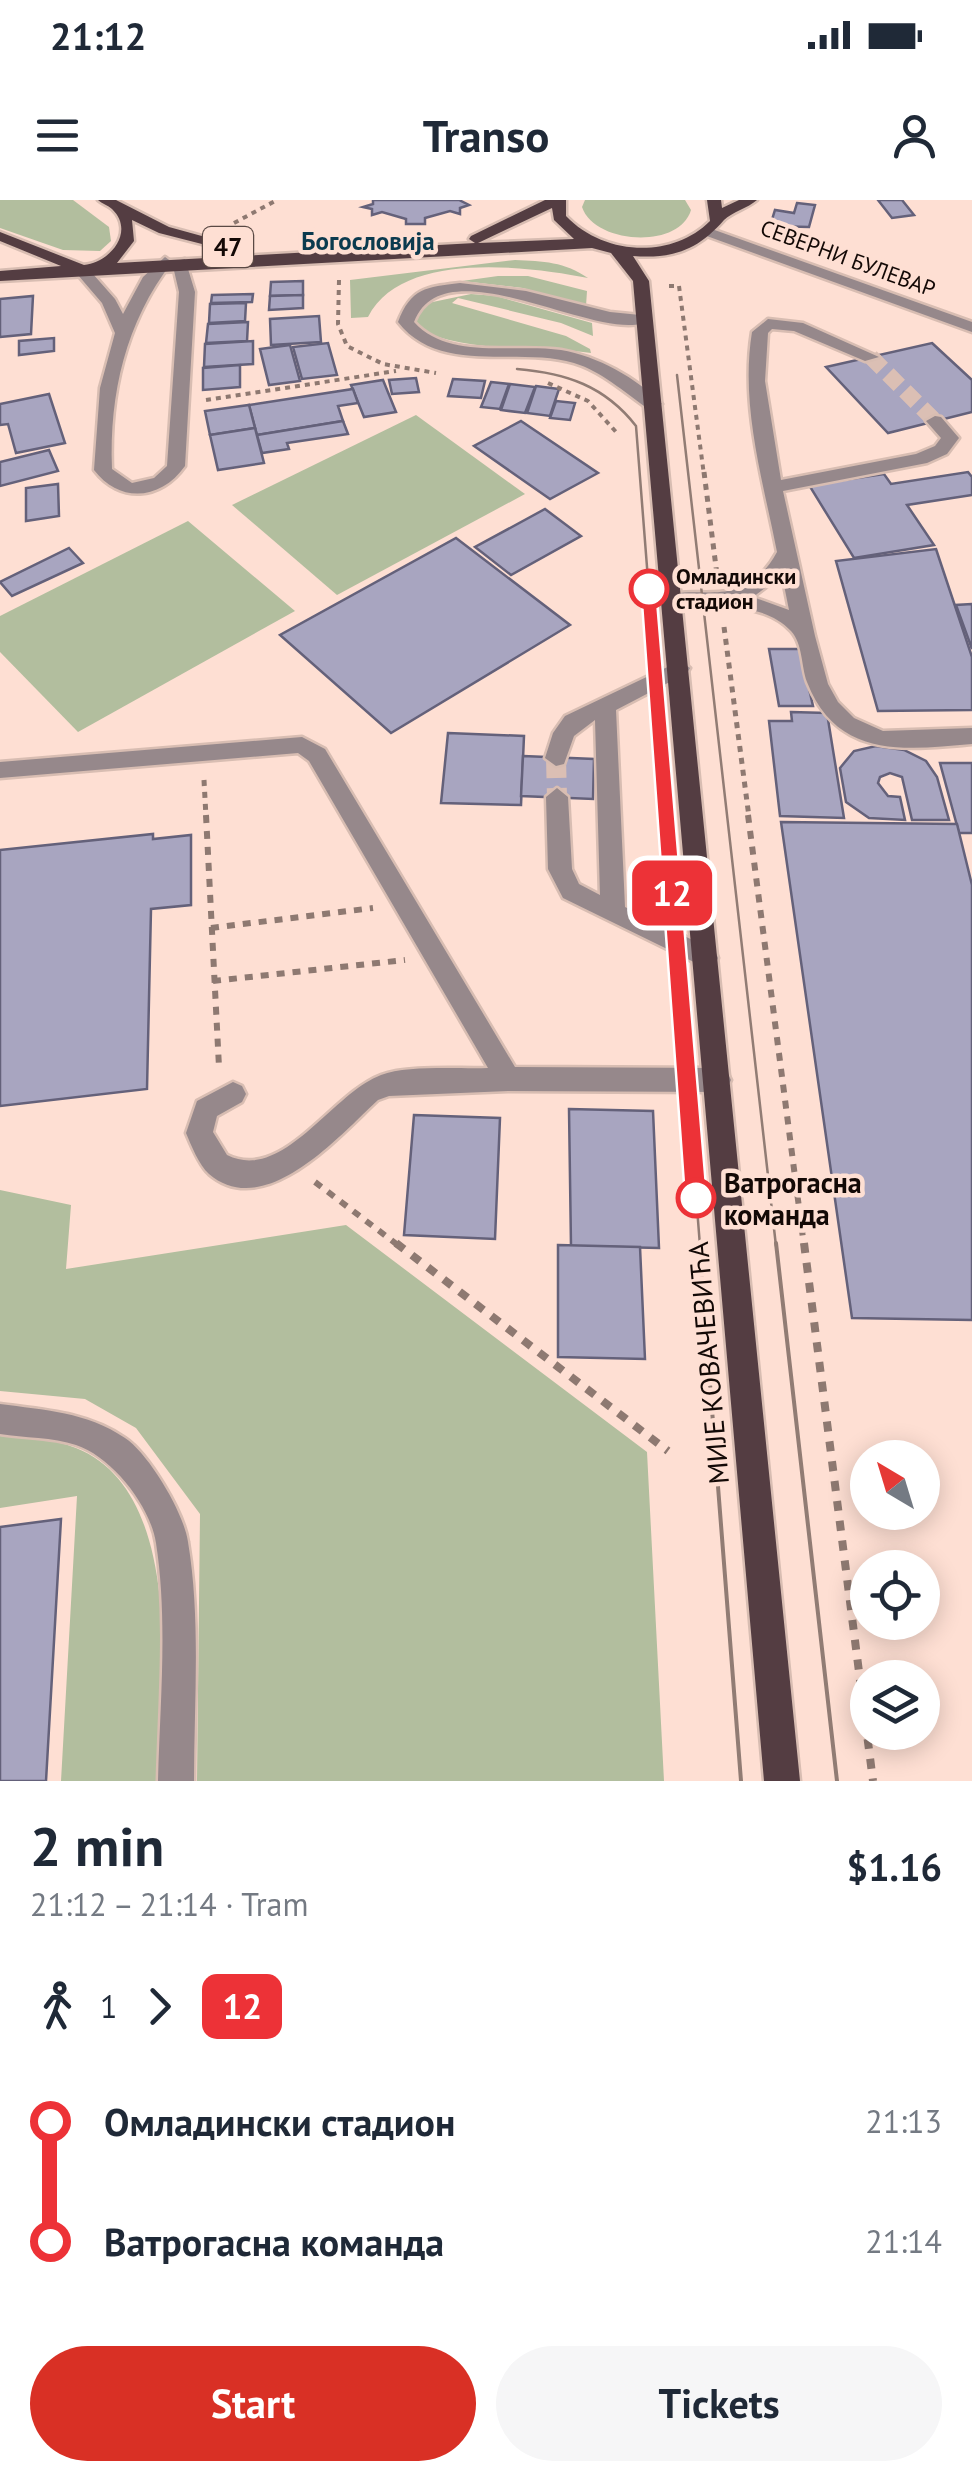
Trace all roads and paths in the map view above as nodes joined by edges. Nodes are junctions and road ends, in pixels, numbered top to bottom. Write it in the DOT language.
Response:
graph roads {
  1 [pos="558,200"];
  2 [pos="750,200"];
  3 [pos="112,204"];
  4 [pos="717,208"];
  5 [pos="135,217"];
  6 [pos="710,232"];
  7 [pos="0,236"];
  8 [pos="596,244"];
  9 [pos="455,247"];
  10 [pos="614,248"];
  11 [pos="671,248"];
  12 [pos="325,258"];
  13 [pos="173,262"];
  14 [pos="99,267"];
  15 [pos="80,268"];
  16 [pos="0,276"];
  17 [pos="641,281"];
  18 [pos="666,286"];
  19 [pos="644,319"];
  20 [pos="972,326"];
  21 [pos="122,331"];
  22 [pos="871,357"];
  23 [pos="398,371"];
  24 [pos="180,404"];
  25 [pos="653,404"];
  26 [pos="935,421"];
  27 [pos="774,486"];
  28 [pos="787,552"];
  29 [pos="672,601"];
  30 [pos="723,601"];
  31 [pos="805,637"];
  32 [pos="680,668"];
  33 [pos="605,705"];
  34 [pos="972,736"];
  35 [pos="203,752"];
  36 [pos="556,758"];
  37 [pos="0,770"];
  38 [pos="557,797"];
  39 [pos="403,904"];
  40 [pos="613,914"];
  41 [pos="210,928"];
  42 [pos="434,957"];
  43 [pos="706,958"];
  44 [pos="213,981"];
  45 [pos="508,1079"];
  46 [pos="718,1080"];
  47 [pos="227,1096"];
  48 [pos="289,1162"];
  49 [pos="0,1419"];
  50 [pos="668,1451"];
  51 [pos="176,1781"];
  52 [pos="782,1781"];
  53 [pos="873,1781"];
  1 -- 8 [label="main road"];
  1 -- 9 [label="main road"];
  2 -- 4 [label="main road"];
  3 -- 5 [label="main road, 47"];
  3 -- 14 [label="main road"];
  4 -- 6 [label="main road"];
  5 -- 12 [label="main road, 47"];
  5 -- 13 [label="main road"];
  6 -- 11 [label="main road"];
  6 -- 20 [label="street, СЕВЕРНИ БУЛЕВАР"];
  7 -- 15 [label="main road"];
  8 -- 9 [label="main road"];
  8 -- 10 [label="main road"];
  9 -- 12 [label="main road"];
  10 -- 11 [label="main road"];
  10 -- 17 [label="main road"];
  11 -- 17 [label="main road"];
  12 -- 13 [label="main road"];
  13 -- 14 [label="main road"];
  13 -- 21 [label="street"];
  13 -- 24 [label="street"];
  14 -- 15 [label="main road"];
  15 -- 16 [label="main road"];
  15 -- 21 [label="street"];
  17 -- 19 [label="main road, МИЈЕ КОВАЧЕВИЋА"];
  18 -- 30 [label="path"];
  19 -- 25 [label="main road, МИЈЕ КОВАЧЕВИЋА"];
  19 -- 25 [label="street"];
  21 -- 24 [label="street"];
  22 -- 27 [label="street"];
  23 -- 24 [label="path"];
  25 -- 29 [label="main road, МИЈЕ КОВАЧЕВИЋА"];
  26 -- 27 [label="street"];
  27 -- 28 [label="street"];
  28 -- 30 [label="street"];
  28 -- 31 [label="street"];
  29 -- 30 [label="street"];
  29 -- 32 [label="main road, МИЈЕ КОВАЧЕВИЋА"];
  30 -- 31 [label="street"];
  30 -- 53 [label="path"];
  31 -- 34 [label="street"];
  32 -- 33 [label="street"];
  32 -- 43 [label="main road, МИЈЕ КОВАЧЕВИЋА"];
  33 -- 36 [label="street"];
  33 -- 40 [label="street"];
  35 -- 37 [label="street"];
  35 -- 39 [label="street"];
  35 -- 41 [label="path"];
  38 -- 40 [label="street"];
  39 -- 41 [label="path"];
  39 -- 42 [label="street"];
  40 -- 43 [label="street"];
  41 -- 44 [label="path"];
  42 -- 44 [label="path"];
  42 -- 45 [label="street"];
  43 -- 46 [label="main road, МИЈЕ КОВАЧЕВИЋА"];
  44 -- 47 [label="path"];
  45 -- 46 [label="street"];
  45 -- 48 [label="street"];
  46 -- 52 [label="main road, МИЈЕ КОВАЧЕВИЋА"];
  47 -- 48 [label="street"];
  48 -- 50 [label="path"];
  49 -- 51 [label="street"];
}
